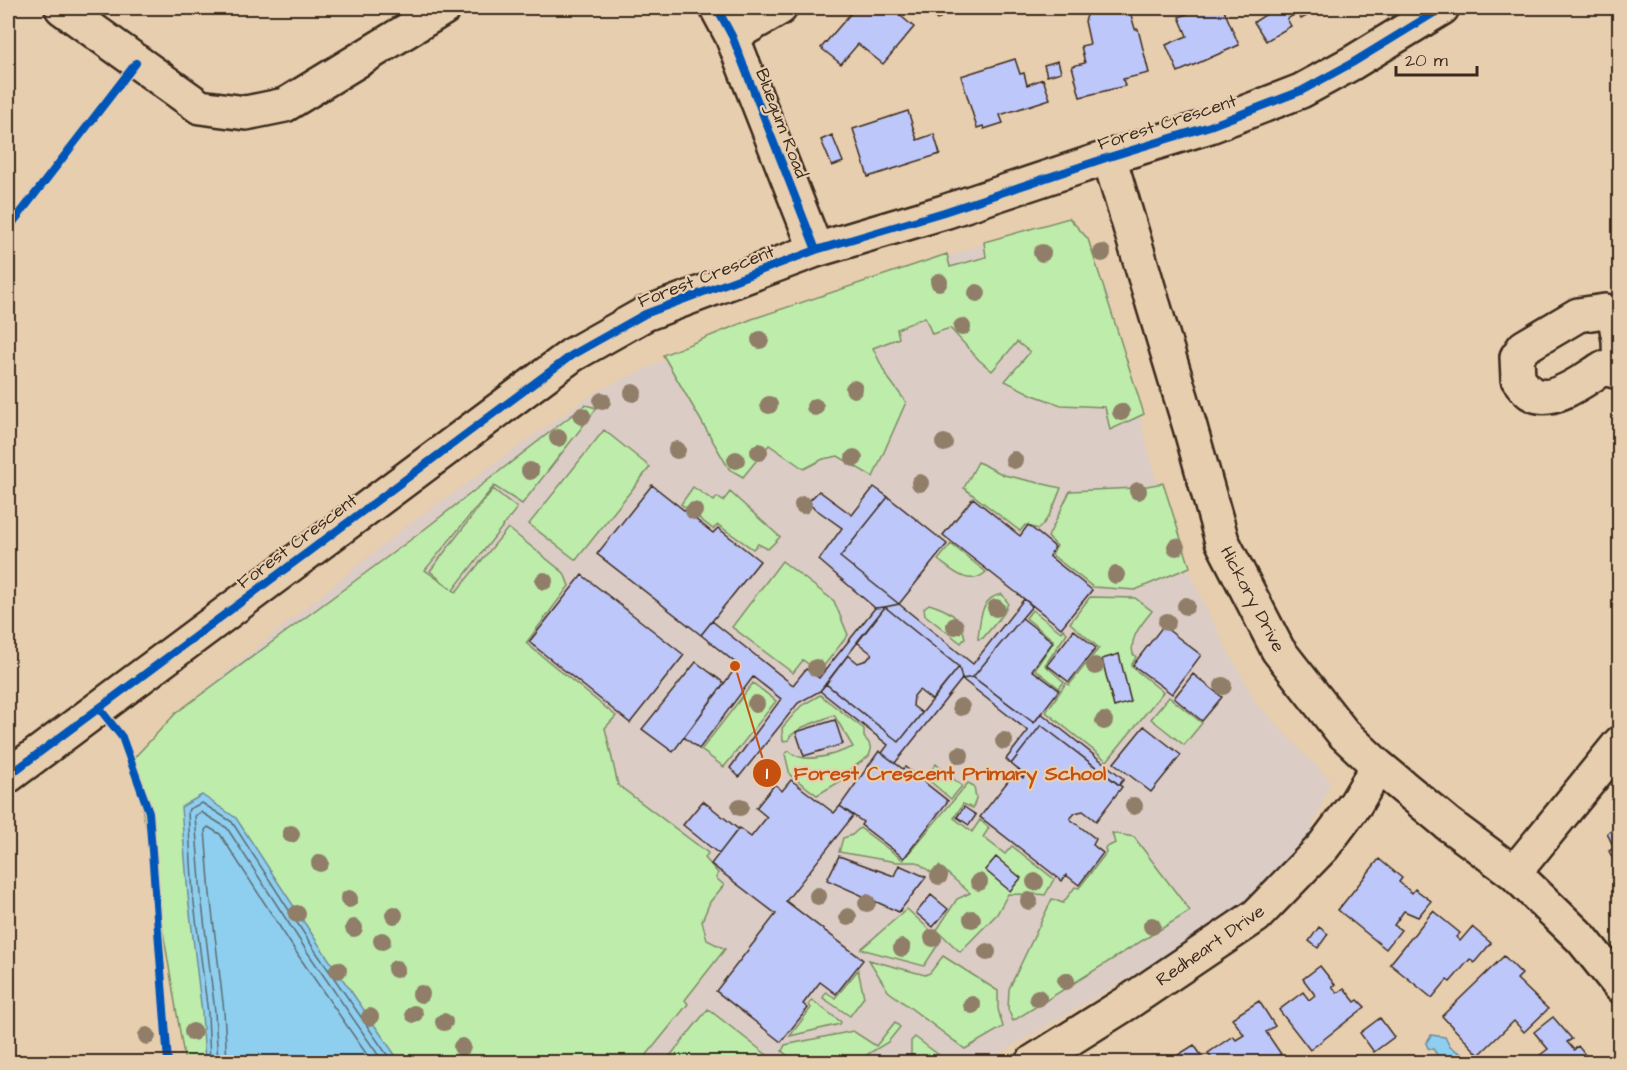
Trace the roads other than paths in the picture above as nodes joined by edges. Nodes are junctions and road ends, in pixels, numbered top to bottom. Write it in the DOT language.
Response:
graph roads {
  1 [pos="62,8"];
  2 [pos="444,8"];
  3 [pos="717,8"];
  4 [pos="780,8"];
  5 [pos="1442,8"];
  6 [pos="732,36"];
  7 [pos="1109,157"];
  8 [pos="816,250"];
  9 [pos="1620,743"];
  10 [pos="1378,766"];
  11 [pos="8,776"];
  12 [pos="1514,873"];
  13 [pos="1620,986"];
  14 [pos="1033,1062"];
  1 -- 2 [label="street"];
  3 -- 6 [label="street, Bluegum Road"];
  4 -- 6 [label="street"];
  5 -- 7 [label="street, Forest Crescent"];
  6 -- 8 [label="street, Bluegum Road"];
  7 -- 8 [label="street, Forest Crescent"];
  7 -- 10 [label="street, Hickory Drive"];
  8 -- 11 [label="street, Forest Crescent"];
  9 -- 12 [label="street"];
  10 -- 12 [label="street, Hickory Drive"];
  10 -- 14 [label="street, Redheart Drive"];
  12 -- 13 [label="street, Hickory Drive"];
}
